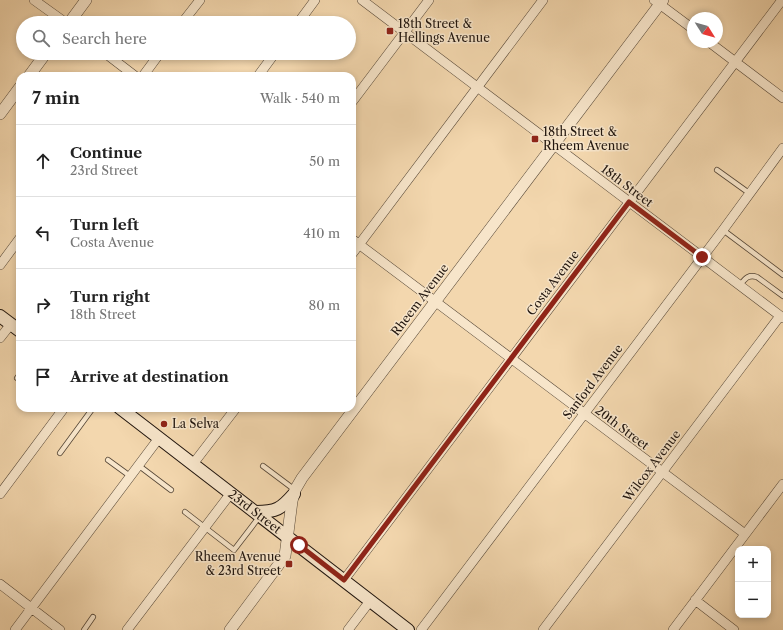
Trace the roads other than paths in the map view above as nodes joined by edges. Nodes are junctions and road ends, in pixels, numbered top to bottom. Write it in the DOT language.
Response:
graph roads {
  1 [pos="34,0"];
  2 [pos="86,0"];
  3 [pos="200,0"];
  4 [pos="315,0"];
  5 [pos="362,0"];
  6 [pos="429,0"];
  7 [pos="543,0"];
  8 [pos="782,0"];
  9 [pos="659,1"];
  10 [pos="56,16"];
  11 [pos="74,16"];
  12 [pos="187,16"];
  13 [pos="303,16"];
  14 [pos="687,25"];
  15 [pos="405,32"];
  16 [pos="718,48"];
  17 [pos="41,60"];
  18 [pos="114,60"];
  19 [pos="155,60"];
  20 [pos="270,60"];
  21 [pos="735,62"];
  22 [pos="32,72"];
  23 [pos="131,72"];
  24 [pos="146,72"];
  25 [pos="261,72"];
  26 [pos="478,87"];
  27 [pos="16,92"];
  28 [pos="356,97"];
  29 [pos="783,98"];
  30 [pos="0,114"];
  31 [pos="554,145"];
  32 [pos="783,148"];
  33 [pos="717,170"];
  34 [pos="749,193"];
  35 [pos="629,202"];
  36 [pos="723,230"];
  37 [pos="356,241"];
  38 [pos="16,243"];
  39 [pos="702,257"];
  40 [pos="1,260"];
  41 [pos="783,275"];
  42 [pos="740,285"];
  43 [pos="783,296"];
  44 [pos="435,302"];
  45 [pos="0,316"];
  46 [pos="781,317"];
  47 [pos="16,326"];
  48 [pos="16,328"];
  49 [pos="0,338"];
  50 [pos="511,358"];
  51 [pos="356,407"];
  52 [pos="59,412"];
  53 [pos="89,412"];
  54 [pos="125,412"];
  55 [pos="233,412"];
  56 [pos="352,412"];
  57 [pos="584,414"];
  58 [pos="159,438"];
  59 [pos="60,453"];
  60 [pos="108,460"];
  61 [pos="193,464"];
  62 [pos="138,465"];
  63 [pos="263,466"];
  64 [pos="662,472"];
  65 [pos="130,476"];
  66 [pos="783,484"];
  67 [pos="172,490"];
  68 [pos="294,492"];
  69 [pos="231,493"];
  70 [pos="0,494"];
  71 [pos="185,512"];
  72 [pos="258,514"];
  73 [pos="205,527"];
  74 [pos="745,534"];
  75 [pos="287,536"];
  76 [pos="344,580"];
  77 [pos="0,584"];
  78 [pos="695,600"];
  79 [pos="370,601"];
  80 [pos="31,608"];
  81 [pos="93,618"];
  82 [pos="15,630"];
  83 [pos="60,630"];
  84 [pos="84,630"];
  85 [pos="127,630"];
  86 [pos="230,630"];
  87 [pos="348,630"];
  88 [pos="408,630"];
  89 [pos="421,630"];
  90 [pos="543,630"];
  91 [pos="673,630"];
  92 [pos="734,630"];
  1 -- 10 [label="street"];
  2 -- 11 [label="street"];
  3 -- 12 [label="street"];
  4 -- 13 [label="street"];
  5 -- 15 [label="street, 18th Street"];
  6 -- 15 [label="street"];
  7 -- 26 [label="street"];
  8 -- 21 [label="street, Costa Avenue"];
  9 -- 14 [label="street"];
  9 -- 31 [label="street, Rheem Avenue"];
  15 -- 26 [label="street, 18th Street"];
  15 -- 28 [label="street"];
  16 -- 21 [label="street"];
  17 -- 22 [label="street"];
  18 -- 23 [label="street"];
  19 -- 24 [label="street"];
  20 -- 25 [label="street"];
  21 -- 29 [label="street"];
  21 -- 35 [label="street, Costa Avenue"];
  26 -- 31 [label="street, 18th Street"];
  26 -- 37 [label="street"];
  27 -- 30 [label="street"];
  31 -- 35 [label="street, 18th Street"];
  31 -- 44 [label="street, Rheem Avenue"];
  32 -- 34 [label="street, Sanford Avenue"];
  33 -- 34 [label="lane"];
  34 -- 36 [label="street, Sanford Avenue"];
  35 -- 39 [label="street, 18th Street"];
  35 -- 50 [label="street, Costa Avenue"];
  36 -- 39 [label="street, Sanford Avenue"];
  36 -- 41 [label="lane"];
  37 -- 44 [label="street, 20th Street"];
  38 -- 40 [label="street"];
  39 -- 42 [label="street, 18th Street"];
  39 -- 57 [label="street, Sanford Avenue"];
  42 -- 43 [label="lane"];
  42 -- 46 [label="street, 18th Street"];
  44 -- 50 [label="street, 20th Street"];
  44 -- 51 [label="street, Rheem Avenue"];
  45 -- 47 [label="main road"];
  46 -- 64 [label="street, Wilcox Avenue"];
  48 -- 49 [label="street"];
  50 -- 57 [label="street, 20th Street"];
  50 -- 76 [label="street, Costa Avenue"];
  52 -- 70 [label="street"];
  53 -- 59 [label="lane"];
  54 -- 58 [label="main road, 23rd Street"];
  55 -- 61 [label="street"];
  56 -- 68 [label="street, Rheem Avenue"];
  57 -- 64 [label="street, 20th Street"];
  57 -- 89 [label="street, Sanford Avenue"];
  58 -- 61 [label="main road, 23rd Street"];
  58 -- 62 [label="street"];
  60 -- 65 [label="lane"];
  61 -- 69 [label="main road, 23rd Street"];
  62 -- 65 [label="street"];
  62 -- 67 [label="lane"];
  63 -- 68 [label="lane"];
  64 -- 74 [label="street, 20th Street"];
  64 -- 90 [label="street, Wilcox Avenue"];
  65 -- 80 [label="street"];
  66 -- 74 [label="street"];
  68 -- 72 [label="main road"];
  68 -- 75 [label="street, Rheem Avenue"];
  69 -- 72 [label="main road, 23rd Street"];
  69 -- 73 [label="street"];
  71 -- 73 [label="lane"];
  72 -- 73 [label="lane"];
  72 -- 75 [label="main road, 23rd Street"];
  73 -- 85 [label="street"];
  74 -- 78 [label="street"];
  75 -- 76 [label="main road, 23rd Street"];
  75 -- 86 [label="street, Rheem Avenue"];
  76 -- 79 [label="main road, 23rd Street"];
  77 -- 80 [label="street"];
  78 -- 91 [label="street"];
  78 -- 92 [label="street"];
  79 -- 87 [label="street"];
  79 -- 88 [label="main road, 23rd Street"];
  80 -- 82 [label="street"];
  80 -- 83 [label="street"];
  81 -- 84 [label="lane"];
}
